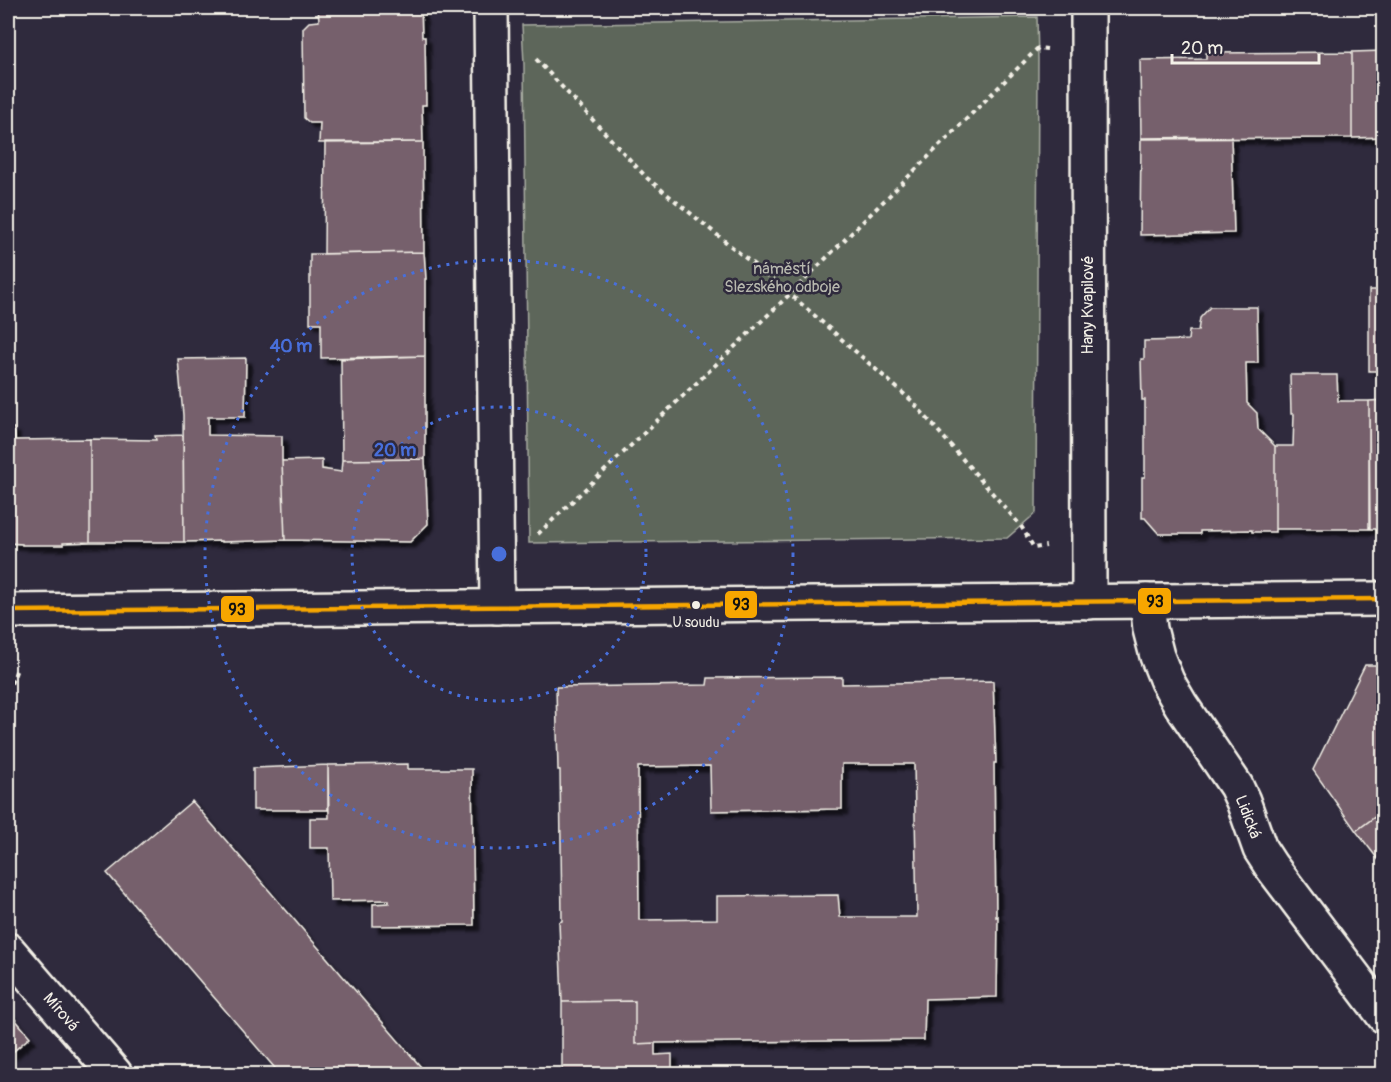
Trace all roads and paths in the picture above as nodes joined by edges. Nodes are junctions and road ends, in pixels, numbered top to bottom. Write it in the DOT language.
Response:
graph roads {
  1 [pos="1088,8"];
  2 [pos="491,11"];
  3 [pos="1087,52"];
  4 [pos="790,294"];
  5 [pos="1089,542"];
  6 [pos="496,552"];
  7 [pos="1383,599"];
  8 [pos="1147,601"];
  9 [pos="1089,602"];
  10 [pos="497,607"];
  11 [pos="8,611"];
  12 [pos="17,669"];
  13 [pos="8,692"];
  14 [pos="8,950"];
  15 [pos="1383,1016"];
  16 [pos="115,1074"];
  1 -- 3 [label="street, Hany Kvapilové"];
  2 -- 4 [label="path"];
  2 -- 6 [label="street"];
  3 -- 4 [label="path"];
  3 -- 5 [label="street, Hany Kvapilové"];
  4 -- 5 [label="path"];
  4 -- 6 [label="path"];
  5 -- 9 [label="street, Hany Kvapilové"];
  6 -- 10 [label="street"];
  7 -- 8 [label="street"];
  8 -- 9 [label="street"];
  8 -- 15 [label="street, Lidická"];
  9 -- 10 [label="street"];
  10 -- 11 [label="street"];
  12 -- 13 [label="path"];
  14 -- 16 [label="street, Mírová"];
}
